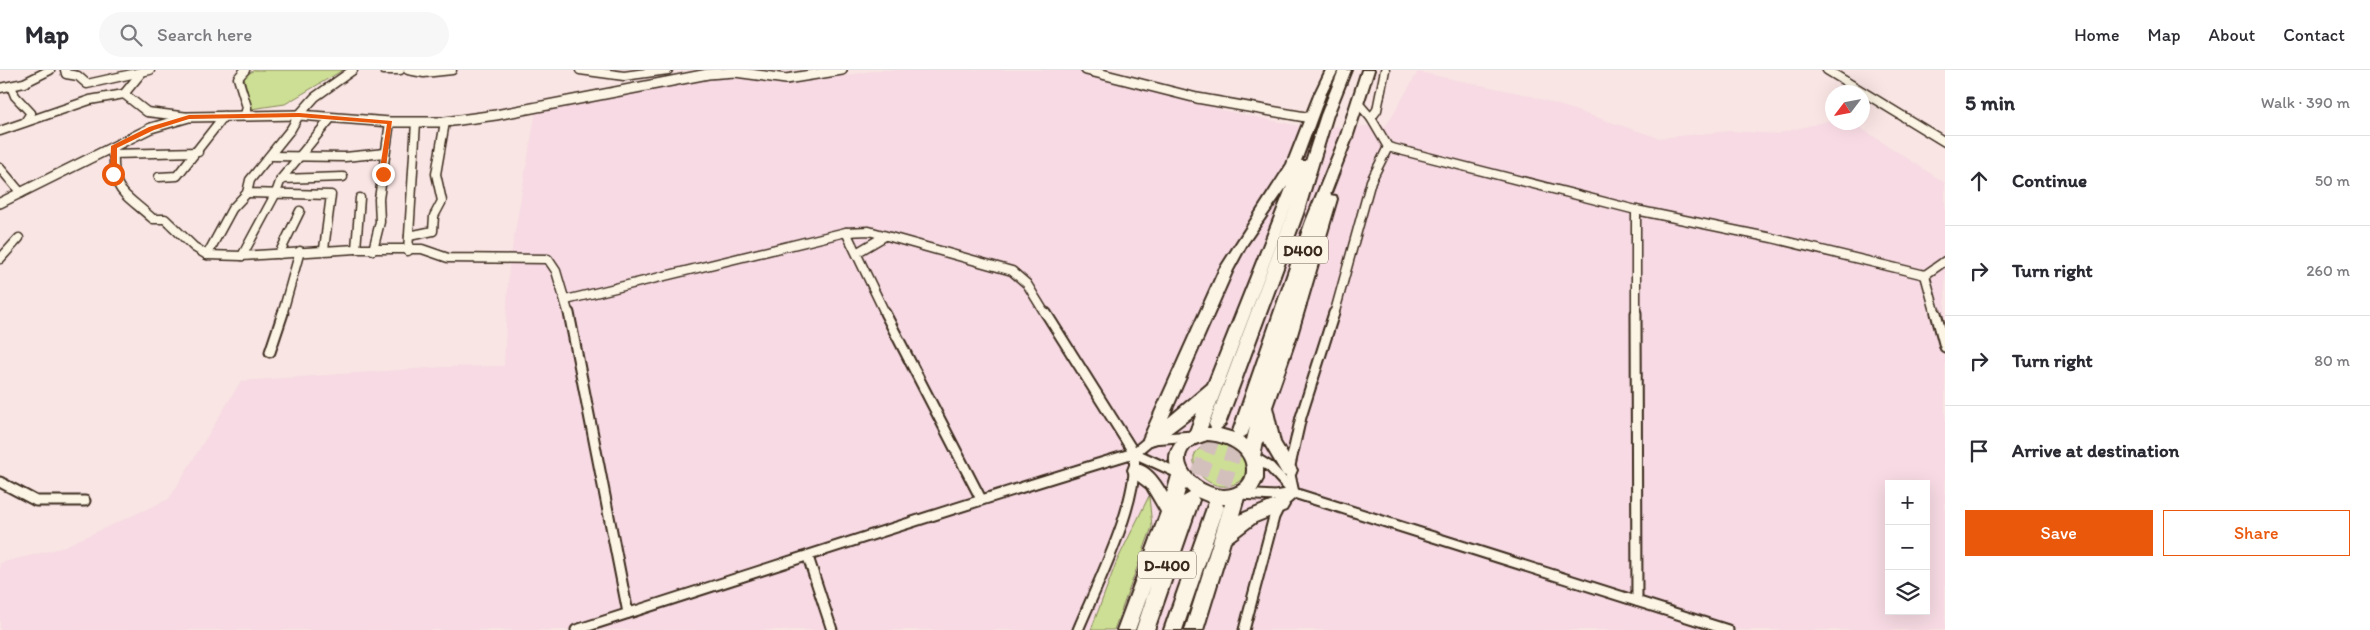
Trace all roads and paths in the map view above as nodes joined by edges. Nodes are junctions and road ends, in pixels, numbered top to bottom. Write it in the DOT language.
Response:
graph roads {
  1 [pos="50,70"];
  2 [pos="65,70"];
  3 [pos="150,70"];
  4 [pos="245,70"];
  5 [pos="353,70"];
  6 [pos="384,70"];
  7 [pos="400,70"];
  8 [pos="408,70"];
  9 [pos="452,70"];
  10 [pos="580,70"];
  11 [pos="621,70"];
  12 [pos="668,70"];
  13 [pos="842,70"];
  14 [pos="1086,70"];
  15 [pos="1332,70"];
  16 [pos="1345,70"];
  17 [pos="1368,70"];
  18 [pos="1385,70"];
  19 [pos="1827,70"];
  20 [pos="749,71"];
  21 [pos="142,72"];
  22 [pos="616,76"];
  23 [pos="11,86"];
  24 [pos="0,88"];
  25 [pos="124,94"];
  26 [pos="1358,102"];
  27 [pos="245,115"];
  28 [pos="299,115"];
  29 [pos="224,116"];
  30 [pos="189,117"];
  31 [pos="331,118"];
  32 [pos="1311,118"];
  33 [pos="1371,118"];
  34 [pos="25,122"];
  35 [pos="390,122"];
  36 [pos="416,122"];
  37 [pos="445,122"];
  38 [pos="0,131"];
  39 [pos="1321,135"];
  40 [pos="1346,138"];
  41 [pos="1945,142"];
  42 [pos="1388,147"];
  43 [pos="113,150"];
  44 [pos="198,152"];
  45 [pos="386,152"];
  46 [pos="270,156"];
  47 [pos="298,158"];
  48 [pos="0,168"];
  49 [pos="159,177"];
  50 [pos="343,177"];
  51 [pos="281,179"];
  52 [pos="21,193"];
  53 [pos="247,193"];
  54 [pos="276,193"];
  55 [pos="360,198"];
  56 [pos="0,204"];
  57 [pos="1636,210"];
  58 [pos="300,211"];
  59 [pos="846,232"];
  60 [pos="409,236"];
  61 [pos="885,236"];
  62 [pos="20,238"];
  63 [pos="356,248"];
  64 [pos="324,249"];
  65 [pos="373,250"];
  66 [pos="300,251"];
  67 [pos="408,251"];
  68 [pos="858,252"];
  69 [pos="279,254"];
  70 [pos="207,255"];
  71 [pos="242,256"];
  72 [pos="0,259"];
  73 [pos="1945,261"];
  74 [pos="1925,275"];
  75 [pos="566,300"];
  76 [pos="1945,347"];
  77 [pos="270,352"];
  78 [pos="1216,385"];
  79 [pos="1264,405"];
  80 [pos="1217,424"];
  81 [pos="1241,431"];
  82 [pos="1196,436"];
  83 [pos="1151,439"];
  84 [pos="1134,453"];
  85 [pos="1252,456"];
  86 [pos="1136,470"];
  87 [pos="1289,470"];
  88 [pos="1180,474"];
  89 [pos="0,482"];
  90 [pos="1294,493"];
  91 [pos="1237,494"];
  92 [pos="981,498"];
  93 [pos="85,500"];
  94 [pos="1190,500"];
  95 [pos="1280,506"];
  96 [pos="1215,507"];
  97 [pos="1169,512"];
  98 [pos="1224,538"];
  99 [pos="808,556"];
  100 [pos="1636,600"];
  101 [pos="628,613"];
  102 [pos="576,630"];
  103 [pos="832,630"];
  104 [pos="1078,630"];
  105 [pos="1126,630"];
  106 [pos="1145,630"];
  107 [pos="1173,630"];
  108 [pos="1194,630"];
  109 [pos="1244,630"];
  110 [pos="1728,630"];
  1 -- 23 [label="street"];
  2 -- 21 [label="street"];
  3 -- 21 [label="street"];
  4 -- 27 [label="street"];
  5 -- 28 [label="street"];
  6 -- 7 [label="street"];
  8 -- 9 [label="street"];
  10 -- 22 [label="street"];
  11 -- 22 [label="street"];
  12 -- 22 [label="street"];
  13 -- 20 [label="street"];
  14 -- 32 [label="street"];
  15 -- 32 [label="highway"];
  16 -- 39 [label="highway, D400"];
  17 -- 26 [label="highway, D400"];
  18 -- 33 [label="street"];
  19 -- 41 [label="street"];
  20 -- 37 [label="street"];
  21 -- 25 [label="street"];
  23 -- 24 [label="street"];
  23 -- 34 [label="street"];
  25 -- 30 [label="street"];
  25 -- 34 [label="street"];
  26 -- 33 [label="street"];
  26 -- 40 [label="highway, D400"];
  27 -- 28 [label="street"];
  27 -- 29 [label="street"];
  28 -- 31 [label="street"];
  28 -- 46 [label="street"];
  29 -- 30 [label="street"];
  29 -- 44 [label="street"];
  30 -- 43 [label="street"];
  31 -- 35 [label="street"];
  31 -- 47 [label="street"];
  32 -- 83 [label="highway"];
  33 -- 42 [label="street"];
  34 -- 38 [label="street"];
  35 -- 36 [label="street"];
  35 -- 45 [label="street"];
  36 -- 37 [label="street"];
  36 -- 60 [label="street"];
  37 -- 60 [label="street"];
  39 -- 78 [label="highway, D400"];
  39 -- 80 [label="highway, D400"];
  40 -- 79 [label="highway, D400"];
  40 -- 81 [label="highway, D400"];
  42 -- 57 [label="street"];
  42 -- 87 [label="street"];
  43 -- 44 [label="street"];
  43 -- 52 [label="street"];
  43 -- 70 [label="street"];
  44 -- 49 [label="street"];
  45 -- 47 [label="street"];
  45 -- 65 [label="street"];
  46 -- 47 [label="street"];
  46 -- 53 [label="street"];
  47 -- 51 [label="street"];
  48 -- 52 [label="street"];
  50 -- 51 [label="street"];
  51 -- 54 [label="street"];
  52 -- 56 [label="street"];
  53 -- 54 [label="street"];
  53 -- 70 [label="street"];
  54 -- 64 [label="street"];
  54 -- 71 [label="street"];
  55 -- 63 [label="street"];
  57 -- 74 [label="street"];
  57 -- 100 [label="street"];
  58 -- 69 [label="street"];
  59 -- 61 [label="street"];
  59 -- 68 [label="street"];
  59 -- 75 [label="street"];
  60 -- 67 [label="street"];
  61 -- 68 [label="street"];
  61 -- 84 [label="street"];
  62 -- 72 [label="street"];
  63 -- 64 [label="street"];
  63 -- 65 [label="street"];
  64 -- 66 [label="street"];
  65 -- 67 [label="street"];
  66 -- 69 [label="street"];
  66 -- 77 [label="street"];
  67 -- 75 [label="street"];
  68 -- 92 [label="street"];
  69 -- 71 [label="street"];
  70 -- 71 [label="street"];
  73 -- 74 [label="street"];
  74 -- 76 [label="street"];
  75 -- 101 [label="street"];
  78 -- 82 [label="highway, D400"];
  78 -- 83 [label="highway, D400"];
  79 -- 85 [label="highway, D400"];
  79 -- 87 [label="highway"];
  82 -- 83 [label="street"];
  82 -- 85 [label="highway"];
  82 -- 88 [label="highway, D400"];
  83 -- 84 [label="street"];
  84 -- 86 [label="street"];
  84 -- 88 [label="street"];
  84 -- 92 [label="street"];
  85 -- 90 [label="street"];
  85 -- 91 [label="highway, D400"];
  86 -- 97 [label="highway"];
  86 -- 104 [label="street"];
  87 -- 90 [label="street"];
  88 -- 91 [label="highway"];
  88 -- 97 [label="highway, D400"];
  89 -- 93 [label="street"];
  90 -- 91 [label="street"];
  90 -- 95 [label="street"];
  90 -- 100 [label="street"];
  91 -- 98 [label="highway"];
  92 -- 99 [label="street"];
  94 -- 106 [label="highway, D-400"];
  95 -- 98 [label="highway"];
  95 -- 109 [label="street"];
  96 -- 107 [label="highway, D-400"];
  97 -- 105 [label="highway, D400"];
  98 -- 108 [label="highway"];
  99 -- 101 [label="street"];
  99 -- 103 [label="street"];
  100 -- 110 [label="street"];
  101 -- 102 [label="street"];
}
